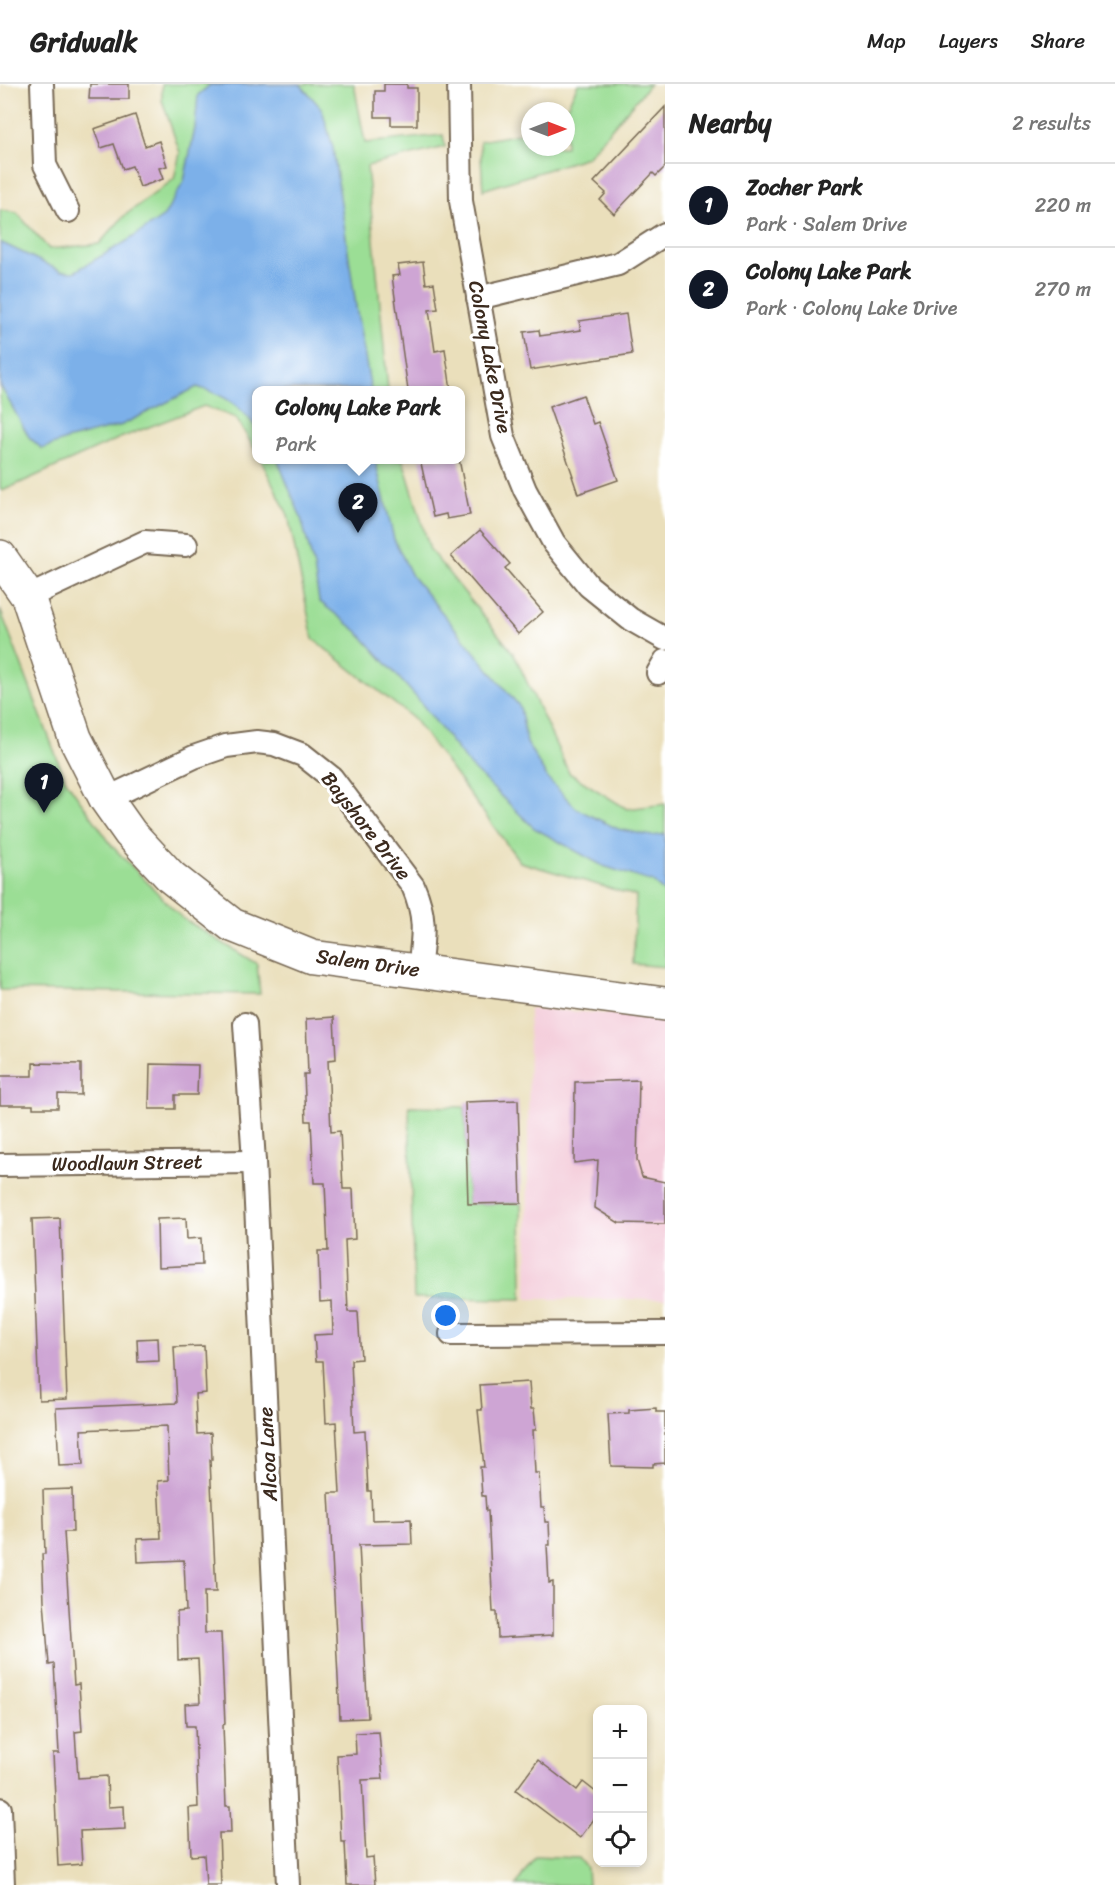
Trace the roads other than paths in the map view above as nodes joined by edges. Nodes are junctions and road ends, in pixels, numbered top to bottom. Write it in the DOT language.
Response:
graph roads {
  1 [pos="42,84"];
  2 [pos="459,84"];
  3 [pos="68,211"];
  4 [pos="665,234"];
  5 [pos="478,298"];
  6 [pos="186,545"];
  7 [pos="0,556"];
  8 [pos="28,597"];
  9 [pos="665,639"];
  10 [pos="106,799"];
  11 [pos="419,970"];
  12 [pos="665,1004"];
  13 [pos="245,1024"];
  14 [pos="254,1162"];
  15 [pos="0,1165"];
  16 [pos="451,1334"];
  17 [pos="665,1334"];
  18 [pos="0,1809"];
  19 [pos="3,1885"];
  20 [pos="288,1885"];
  1 -- 3 [label="street"];
  2 -- 5 [label="street, Colony Lake Drive"];
  4 -- 5 [label="street"];
  5 -- 9 [label="street, Colony Lake Drive"];
  6 -- 8 [label="street"];
  7 -- 8 [label="street, Salem Drive"];
  8 -- 10 [label="street, Salem Drive"];
  10 -- 11 [label="street, Salem Drive"];
  10 -- 11 [label="street, Bayshore Drive"];
  11 -- 12 [label="street, Salem Drive"];
  13 -- 14 [label="street, Alcoa Lane"];
  14 -- 15 [label="street, Woodlawn Street"];
  14 -- 20 [label="street, Alcoa Lane"];
  16 -- 17 [label="street"];
  18 -- 19 [label="street"];
}
